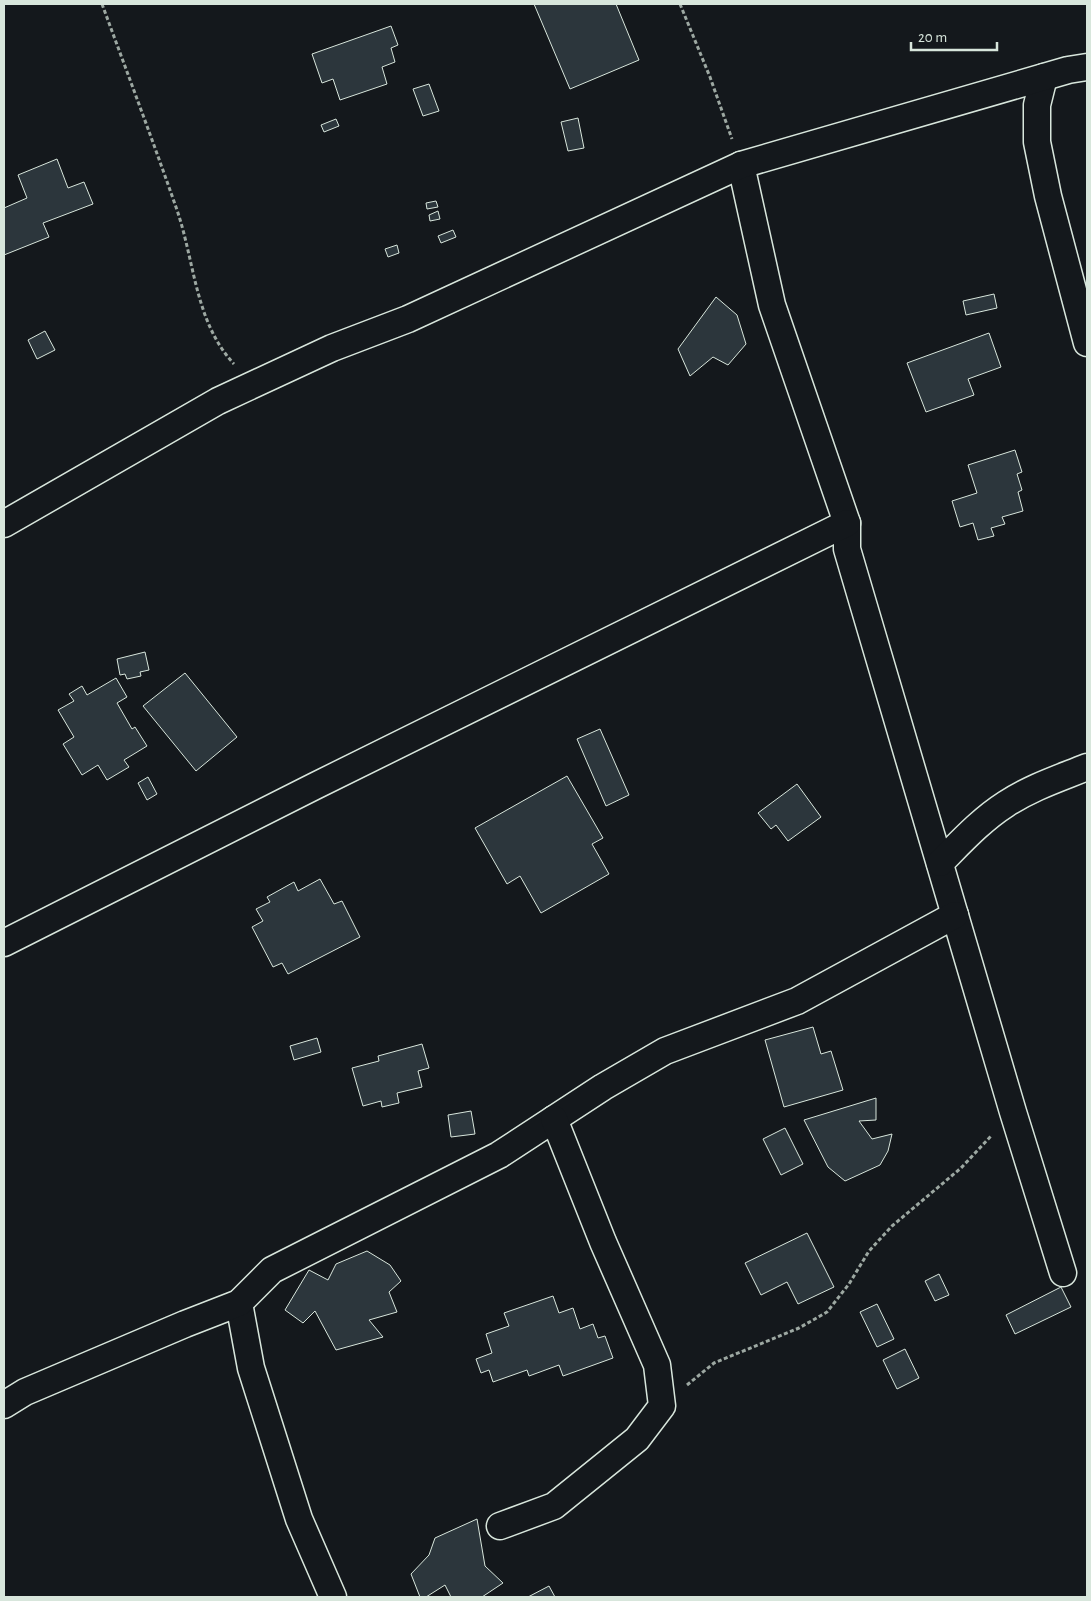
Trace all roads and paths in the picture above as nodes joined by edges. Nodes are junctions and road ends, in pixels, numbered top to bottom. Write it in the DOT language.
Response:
graph roads {
  1 [pos="102,4"];
  2 [pos="680,4"];
  3 [pos="1087,67"];
  4 [pos="1044,77"];
  5 [pos="741,165"];
  6 [pos="1087,343"];
  7 [pos="253,385"];
  8 [pos="847,523"];
  9 [pos="4,524"];
  10 [pos="1087,767"];
  11 [pos="940,863"];
  12 [pos="955,915"];
  13 [pos="4,943"];
  14 [pos="1014,1112"];
  15 [pos="554,1119"];
  16 [pos="1064,1273"];
  17 [pos="239,1303"];
  18 [pos="4,1405"];
  19 [pos="662,1406"];
  20 [pos="500,1526"];
  21 [pos="333,1597"];
  1 -- 7 [label="path"];
  2 -- 5 [label="path"];
  3 -- 4 [label="street"];
  4 -- 5 [label="street"];
  4 -- 6 [label="street"];
  5 -- 7 [label="street"];
  5 -- 8 [label="street"];
  7 -- 9 [label="street"];
  8 -- 11 [label="street"];
  8 -- 13 [label="street"];
  10 -- 11 [label="street"];
  11 -- 12 [label="street"];
  12 -- 14 [label="street"];
  12 -- 15 [label="street"];
  14 -- 16 [label="street"];
  14 -- 19 [label="path"];
  15 -- 17 [label="street"];
  15 -- 19 [label="street"];
  17 -- 18 [label="street"];
  17 -- 21 [label="street"];
  19 -- 20 [label="street"];
}
